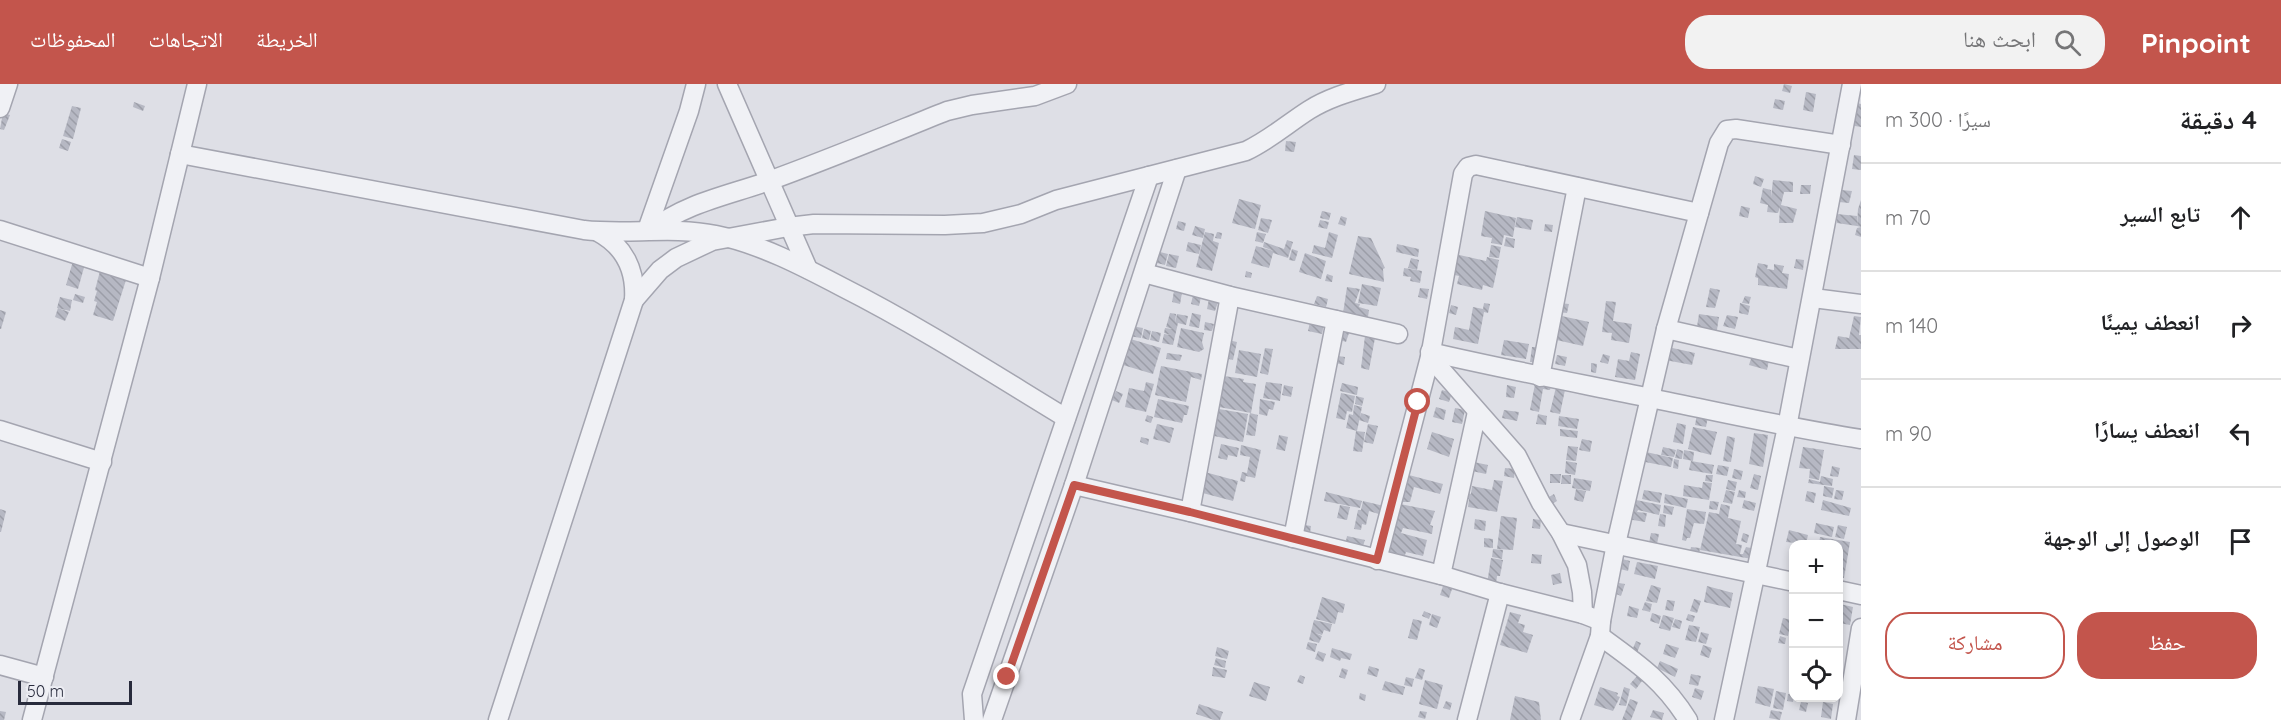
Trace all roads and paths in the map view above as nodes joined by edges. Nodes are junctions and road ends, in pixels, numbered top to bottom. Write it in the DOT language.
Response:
graph roads {
  1 [pos="8,84"];
  2 [pos="197,84"];
  3 [pos="696,84"];
  4 [pos="727,84"];
  5 [pos="1067,84"];
  6 [pos="1376,84"];
  7 [pos="1852,84"];
  8 [pos="0,108"];
  9 [pos="1841,144"];
  10 [pos="180,154"];
  11 [pos="1177,169"];
  12 [pos="1149,177"];
  13 [pos="769,181"];
  14 [pos="1577,187"];
  15 [pos="1699,213"];
  16 [pos="788,226"];
  17 [pos="0,230"];
  18 [pos="650,230"];
  19 [pos="598,231"];
  20 [pos="729,238"];
  21 [pos="808,269"];
  22 [pos="1144,273"];
  23 [pos="150,278"];
  24 [pos="1230,296"];
  25 [pos="1813,298"];
  26 [pos="634,300"];
  27 [pos="1861,304"];
  28 [pos="1336,320"];
  29 [pos="1666,329"];
  30 [pos="1398,334"];
  31 [pos="1430,355"];
  32 [pos="1799,359"];
  33 [pos="1540,377"];
  34 [pos="1650,398"];
  35 [pos="1477,412"];
  36 [pos="1066,418"];
  37 [pos="1787,427"];
  38 [pos="0,430"];
  39 [pos="1861,440"];
  40 [pos="102,462"];
  41 [pos="1074,485"];
  42 [pos="1190,512"];
  43 [pos="1561,533"];
  44 [pos="1293,538"];
  45 [pos="1616,544"];
  46 [pos="1377,560"];
  47 [pos="1756,574"];
  48 [pos="1442,575"];
  49 [pos="1789,581"];
  50 [pos="1843,591"];
  51 [pos="1500,593"];
  52 [pos="1861,595"];
  53 [pos="1583,614"];
  54 [pos="1861,628"];
  55 [pos="1601,629"];
  56 [pos="0,665"];
  57 [pos="44,678"];
  58 [pos="32,720"];
  59 [pos="498,720"];
  60 [pos="974,720"];
  61 [pos="992,720"];
  62 [pos="1467,720"];
  63 [pos="1570,720"];
  64 [pos="1688,720"];
  65 [pos="1724,720"];
  66 [pos="1846,720"];
  1 -- 8 [label="street"];
  2 -- 10 [label="street"];
  3 -- 18 [label="street"];
  4 -- 13 [label="street"];
  5 -- 13 [label="street"];
  6 -- 11 [label="street"];
  7 -- 9 [label="street"];
  9 -- 15 [label="street"];
  9 -- 25 [label="street"];
  10 -- 19 [label="street"];
  10 -- 23 [label="street"];
  11 -- 12 [label="street"];
  11 -- 22 [label="street"];
  12 -- 16 [label="street"];
  12 -- 36 [label="street"];
  13 -- 16 [label="street"];
  13 -- 18 [label="street"];
  14 -- 15 [label="street"];
  14 -- 31 [label="street"];
  14 -- 33 [label="street"];
  15 -- 29 [label="street"];
  16 -- 20 [label="street"];
  16 -- 21 [label="street"];
  17 -- 23 [label="street"];
  18 -- 19 [label="street"];
  18 -- 20 [label="street"];
  19 -- 26 [label="street"];
  20 -- 21 [label="street"];
  20 -- 26 [label="street"];
  21 -- 36 [label="street"];
  22 -- 24 [label="street"];
  22 -- 41 [label="street"];
  23 -- 40 [label="street"];
  24 -- 28 [label="street"];
  24 -- 42 [label="street"];
  25 -- 27 [label="street"];
  25 -- 32 [label="street"];
  26 -- 59 [label="street"];
  28 -- 30 [label="street"];
  28 -- 44 [label="street"];
  29 -- 32 [label="street"];
  29 -- 34 [label="street"];
  31 -- 33 [label="street"];
  31 -- 35 [label="street"];
  31 -- 46 [label="street"];
  32 -- 37 [label="street"];
  33 -- 34 [label="street"];
  34 -- 37 [label="street"];
  34 -- 45 [label="street"];
  35 -- 43 [label="street"];
  35 -- 48 [label="street"];
  36 -- 60 [label="street"];
  37 -- 39 [label="street"];
  37 -- 47 [label="street"];
  38 -- 40 [label="street"];
  40 -- 57 [label="street"];
  41 -- 42 [label="street"];
  41 -- 61 [label="street"];
  42 -- 44 [label="street"];
  43 -- 45 [label="street"];
  43 -- 53 [label="street"];
  44 -- 46 [label="street"];
  45 -- 47 [label="street"];
  45 -- 55 [label="street"];
  46 -- 48 [label="street"];
  47 -- 49 [label="street"];
  47 -- 65 [label="street"];
  48 -- 51 [label="street"];
  50 -- 52 [label="street"];
  51 -- 53 [label="street"];
  51 -- 62 [label="street"];
  53 -- 55 [label="street"];
  54 -- 66 [label="street"];
  55 -- 63 [label="street"];
  55 -- 64 [label="street"];
  56 -- 57 [label="street"];
  57 -- 58 [label="street"];
}
